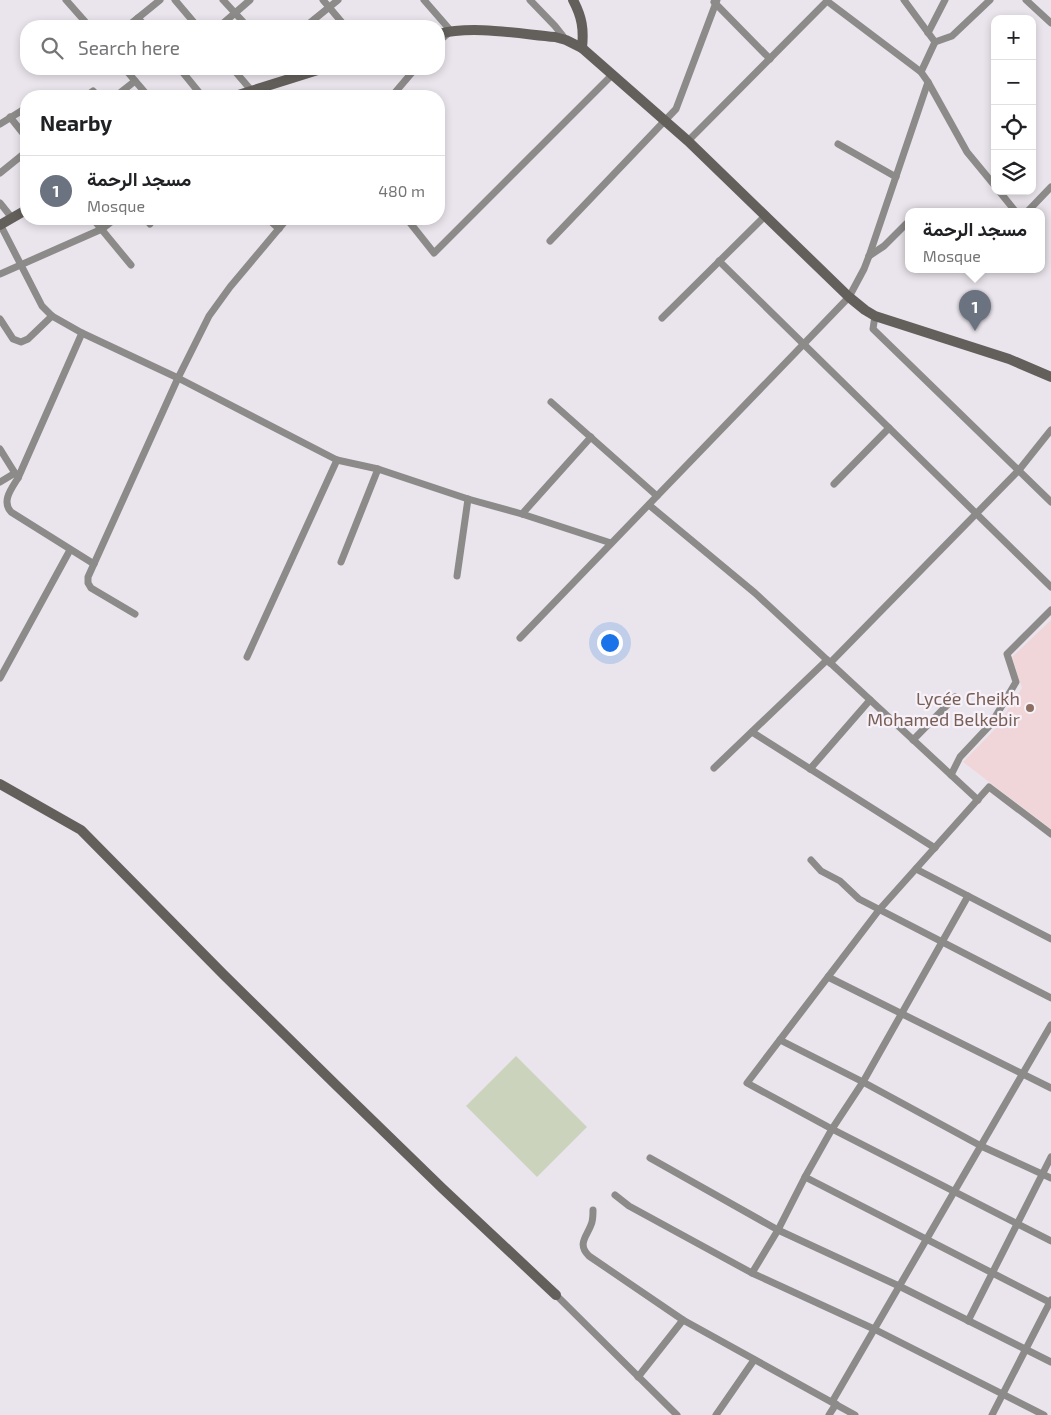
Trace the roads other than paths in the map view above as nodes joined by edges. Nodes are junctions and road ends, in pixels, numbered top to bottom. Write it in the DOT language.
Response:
graph roads {
  1 [pos="66,0"];
  2 [pos="160,0"];
  3 [pos="175,0"];
  4 [pos="223,0"];
  5 [pos="250,0"];
  6 [pos="323,0"];
  7 [pos="338,0"];
  8 [pos="424,0"];
  9 [pos="530,0"];
  10 [pos="573,0"];
  11 [pos="904,0"];
  12 [pos="945,0"];
  13 [pos="990,0"];
  14 [pos="1026,0"];
  15 [pos="715,1"];
  16 [pos="329,7"];
  17 [pos="235,13"];
  18 [pos="138,18"];
  19 [pos="84,20"];
  20 [pos="136,20"];
  21 [pos="192,20"];
  22 [pos="227,20"];
  23 [pos="241,20"];
  24 [pos="313,20"];
  25 [pos="340,20"];
  26 [pos="441,20"];
  27 [pos="1051,23"];
  28 [pos="445,24"];
  29 [pos="451,31"];
  30 [pos="445,32"];
  31 [pos="928,32"];
  32 [pos="445,36"];
  33 [pos="566,40"];
  34 [pos="935,42"];
  35 [pos="582,48"];
  36 [pos="770,58"];
  37 [pos="921,72"];
  38 [pos="130,75"];
  39 [pos="185,75"];
  40 [pos="238,75"];
  41 [pos="300,75"];
  42 [pos="410,75"];
  43 [pos="612,75"];
  44 [pos="293,77"];
  45 [pos="135,81"];
  46 [pos="928,82"];
  47 [pos="124,90"];
  48 [pos="143,90"];
  49 [pos="197,90"];
  50 [pos="250,90"];
  51 [pos="397,90"];
  52 [pos="20,111"];
  53 [pos="10,117"];
  54 [pos="666,121"];
  55 [pos="0,124"];
  56 [pos="20,130"];
  57 [pos="688,141"];
  58 [pos="838,144"];
  59 [pos="20,157"];
  60 [pos="0,173"];
  61 [pos="896,177"];
  62 [pos="991,181"];
  63 [pos="1051,187"];
  64 [pos="1002,195"];
  65 [pos="0,203"];
  66 [pos="1013,208"];
  67 [pos="1031,208"];
  68 [pos="20,213"];
  69 [pos="766,215"];
  70 [pos="12,218"];
  71 [pos="0,224"];
  72 [pos="98,225"];
  73 [pos="107,225"];
  74 [pos="275,225"];
  75 [pos="282,225"];
  76 [pos="412,225"];
  77 [pos="905,225"];
  78 [pos="102,229"];
  79 [pos="279,229"];
  80 [pos="550,241"];
  81 [pos="869,256"];
  82 [pos="719,261"];
  83 [pos="22,264"];
  84 [pos="131,265"];
  85 [pos="0,274"];
  86 [pos="849,297"];
  87 [pos="52,316"];
  88 [pos="875,316"];
  89 [pos="662,318"];
  90 [pos="0,319"];
  91 [pos="82,333"];
  92 [pos="804,344"];
  93 [pos="1051,377"];
  94 [pos="178,378"];
  95 [pos="551,402"];
  96 [pos="889,428"];
  97 [pos="1051,430"];
  98 [pos="591,437"];
  99 [pos="0,450"];
  100 [pos="337,460"];
  101 [pos="378,469"];
  102 [pos="1019,470"];
  103 [pos="16,475"];
  104 [pos="0,482"];
  105 [pos="834,484"];
  106 [pos="657,496"];
  107 [pos="468,499"];
  108 [pos="1051,502"];
  109 [pos="649,505"];
  110 [pos="522,514"];
  111 [pos="976,514"];
  112 [pos="612,543"];
  113 [pos="70,550"];
  114 [pos="341,562"];
  115 [pos="94,564"];
  116 [pos="457,576"];
  117 [pos="1051,587"];
  118 [pos="1051,610"];
  119 [pos="135,614"];
  120 [pos="520,638"];
  121 [pos="247,657"];
  122 [pos="829,661"];
  123 [pos="0,678"];
  124 [pos="956,697"];
  125 [pos="870,700"];
  126 [pos="752,732"];
  127 [pos="913,740"];
  128 [pos="714,768"];
  129 [pos="810,769"];
  130 [pos="951,775"];
  131 [pos="0,784"];
  132 [pos="978,800"];
  133 [pos="1051,834"];
  134 [pos="935,848"];
  135 [pos="811,860"];
  136 [pos="916,869"];
  137 [pos="968,896"];
  138 [pos="879,910"];
  139 [pos="1051,939"];
  140 [pos="942,943"];
  141 [pos="828,977"];
  142 [pos="1051,998"];
  143 [pos="902,1014"];
  144 [pos="1051,1025"];
  145 [pos="780,1040"];
  146 [pos="1022,1074"];
  147 [pos="863,1082"];
  148 [pos="1051,1088"];
  149 [pos="832,1129"];
  150 [pos="981,1146"];
  151 [pos="1051,1157"];
  152 [pos="650,1158"];
  153 [pos="1042,1174"];
  154 [pos="804,1177"];
  155 [pos="1051,1178"];
  156 [pos="954,1191"];
  157 [pos="615,1195"];
  158 [pos="594,1210"];
  159 [pos="1017,1223"];
  160 [pos="778,1230"];
  161 [pos="927,1239"];
  162 [pos="1051,1241"];
  163 [pos="752,1273"];
  164 [pos="992,1273"];
  165 [pos="899,1286"];
  166 [pos="556,1294"];
  167 [pos="1051,1301"];
  168 [pos="683,1320"];
  169 [pos="968,1321"];
  170 [pos="874,1329"];
  171 [pos="1026,1350"];
  172 [pos="754,1360"];
  173 [pos="1051,1362"];
  174 [pos="638,1377"];
  175 [pos="1003,1394"];
  176 [pos="834,1403"];
  177 [pos="677,1415"];
  178 [pos="716,1415"];
  179 [pos="829,1415"];
  180 [pos="855,1415"];
  181 [pos="992,1415"];
  182 [pos="1044,1415"];
  1 -- 19 [label="street"];
  2 -- 18 [label="street"];
  3 -- 21 [label="street"];
  4 -- 17 [label="street"];
  5 -- 17 [label="street"];
  6 -- 16 [label="street"];
  7 -- 16 [label="street"];
  8 -- 26 [label="street"];
  9 -- 33 [label="street"];
  10 -- 35 [label="street"];
  11 -- 31 [label="street"];
  12 -- 31 [label="street"];
  13 -- 34 [label="street"];
  14 -- 27 [label="street"];
  15 -- 36 [label="street"];
  15 -- 54 [label="street"];
  16 -- 24 [label="street"];
  16 -- 25 [label="street"];
  17 -- 22 [label="street"];
  17 -- 23 [label="street"];
  18 -- 20 [label="street"];
  28 -- 29 [label="street"];
  29 -- 30 [label="street"];
  29 -- 32 [label="street"];
  29 -- 33 [label="street"];
  31 -- 34 [label="street"];
  33 -- 35 [label="street"];
  34 -- 37 [label="street"];
  35 -- 43 [label="street"];
  36 -- 37 [label="street"];
  36 -- 57 [label="street"];
  37 -- 46 [label="street"];
  38 -- 45 [label="street"];
  39 -- 49 [label="street"];
  40 -- 50 [label="street"];
  41 -- 44 [label="street"];
  42 -- 51 [label="street"];
  43 -- 54 [label="street"];
  43 -- 76 [label="street"];
  44 -- 50 [label="street"];
  45 -- 47 [label="street"];
  45 -- 48 [label="street"];
  46 -- 61 [label="street"];
  46 -- 62 [label="street"];
  52 -- 53 [label="street"];
  53 -- 55 [label="street"];
  53 -- 56 [label="street"];
  54 -- 57 [label="street"];
  54 -- 80 [label="street"];
  57 -- 69 [label="street"];
  58 -- 61 [label="street"];
  59 -- 60 [label="street"];
  61 -- 81 [label="street"];
  63 -- 67 [label="street"];
  64 -- 66 [label="street"];
  65 -- 70 [label="street"];
  68 -- 70 [label="street"];
  69 -- 82 [label="street"];
  69 -- 86 [label="street"];
  70 -- 71 [label="street"];
  71 -- 83 [label="street"];
  72 -- 78 [label="street"];
  73 -- 78 [label="street"];
  74 -- 79 [label="street"];
  75 -- 79 [label="street"];
  77 -- 81 [label="street"];
  78 -- 83 [label="street"];
  78 -- 84 [label="street"];
  79 -- 94 [label="street"];
  81 -- 86 [label="street"];
  82 -- 89 [label="street"];
  82 -- 92 [label="street"];
  83 -- 85 [label="street"];
  83 -- 87 [label="street"];
  86 -- 88 [label="street"];
  86 -- 92 [label="street"];
  87 -- 90 [label="street"];
  87 -- 91 [label="street"];
  88 -- 93 [label="street"];
  88 -- 102 [label="street"];
  91 -- 94 [label="street"];
  91 -- 103 [label="street"];
  92 -- 96 [label="street"];
  92 -- 106 [label="street"];
  94 -- 100 [label="street"];
  94 -- 115 [label="street"];
  95 -- 98 [label="street"];
  96 -- 105 [label="street"];
  96 -- 111 [label="street"];
  97 -- 102 [label="street"];
  98 -- 106 [label="street"];
  98 -- 110 [label="street"];
  99 -- 103 [label="street"];
  100 -- 101 [label="street"];
  100 -- 121 [label="street"];
  101 -- 107 [label="street"];
  101 -- 114 [label="street"];
  102 -- 108 [label="street"];
  102 -- 111 [label="street"];
  103 -- 104 [label="street"];
  103 -- 113 [label="street"];
  106 -- 109 [label="street"];
  107 -- 110 [label="street"];
  107 -- 116 [label="street"];
  109 -- 112 [label="street"];
  109 -- 122 [label="street"];
  110 -- 112 [label="street"];
  111 -- 117 [label="street"];
  111 -- 122 [label="street"];
  112 -- 120 [label="street"];
  113 -- 115 [label="street"];
  113 -- 123 [label="street"];
  115 -- 119 [label="street"];
  118 -- 130 [label="street"];
  122 -- 125 [label="street"];
  122 -- 126 [label="street"];
  124 -- 127 [label="street"];
  125 -- 127 [label="street"];
  125 -- 129 [label="street"];
  126 -- 128 [label="street"];
  126 -- 129 [label="street"];
  127 -- 130 [label="street"];
  129 -- 134 [label="street"];
  130 -- 132 [label="street"];
  131 -- 166 [label="street"];
  132 -- 133 [label="street"];
  132 -- 134 [label="street"];
  134 -- 136 [label="street"];
  135 -- 138 [label="street"];
  136 -- 137 [label="street"];
  136 -- 138 [label="street"];
  137 -- 139 [label="street"];
  137 -- 140 [label="street"];
  138 -- 140 [label="street"];
  138 -- 141 [label="street"];
  140 -- 142 [label="street"];
  140 -- 143 [label="street"];
  141 -- 143 [label="street"];
  141 -- 145 [label="street"];
  143 -- 146 [label="street"];
  143 -- 147 [label="street"];
  144 -- 146 [label="street"];
  145 -- 147 [label="street"];
  145 -- 149 [label="street"];
  146 -- 148 [label="street"];
  146 -- 150 [label="street"];
  147 -- 149 [label="street"];
  147 -- 150 [label="street"];
  149 -- 154 [label="street"];
  149 -- 156 [label="street"];
  150 -- 153 [label="street"];
  150 -- 156 [label="street"];
  151 -- 153 [label="street"];
  152 -- 160 [label="street"];
  153 -- 155 [label="street"];
  153 -- 159 [label="street"];
  154 -- 160 [label="street"];
  154 -- 161 [label="street"];
  156 -- 159 [label="street"];
  156 -- 161 [label="street"];
  157 -- 163 [label="street"];
  158 -- 168 [label="street"];
  159 -- 162 [label="street"];
  159 -- 164 [label="street"];
  160 -- 163 [label="street"];
  160 -- 165 [label="street"];
  161 -- 164 [label="street"];
  161 -- 165 [label="street"];
  163 -- 170 [label="street"];
  164 -- 167 [label="street"];
  164 -- 169 [label="street"];
  165 -- 169 [label="street"];
  165 -- 170 [label="street"];
  166 -- 174 [label="street"];
  167 -- 171 [label="street"];
  168 -- 172 [label="street"];
  168 -- 174 [label="street"];
  169 -- 171 [label="street"];
  170 -- 175 [label="street"];
  170 -- 176 [label="street"];
  171 -- 173 [label="street"];
  171 -- 175 [label="street"];
  172 -- 176 [label="street"];
  172 -- 178 [label="street"];
  174 -- 177 [label="street"];
  175 -- 181 [label="street"];
  175 -- 182 [label="street"];
  176 -- 179 [label="street"];
  176 -- 180 [label="street"];
}
